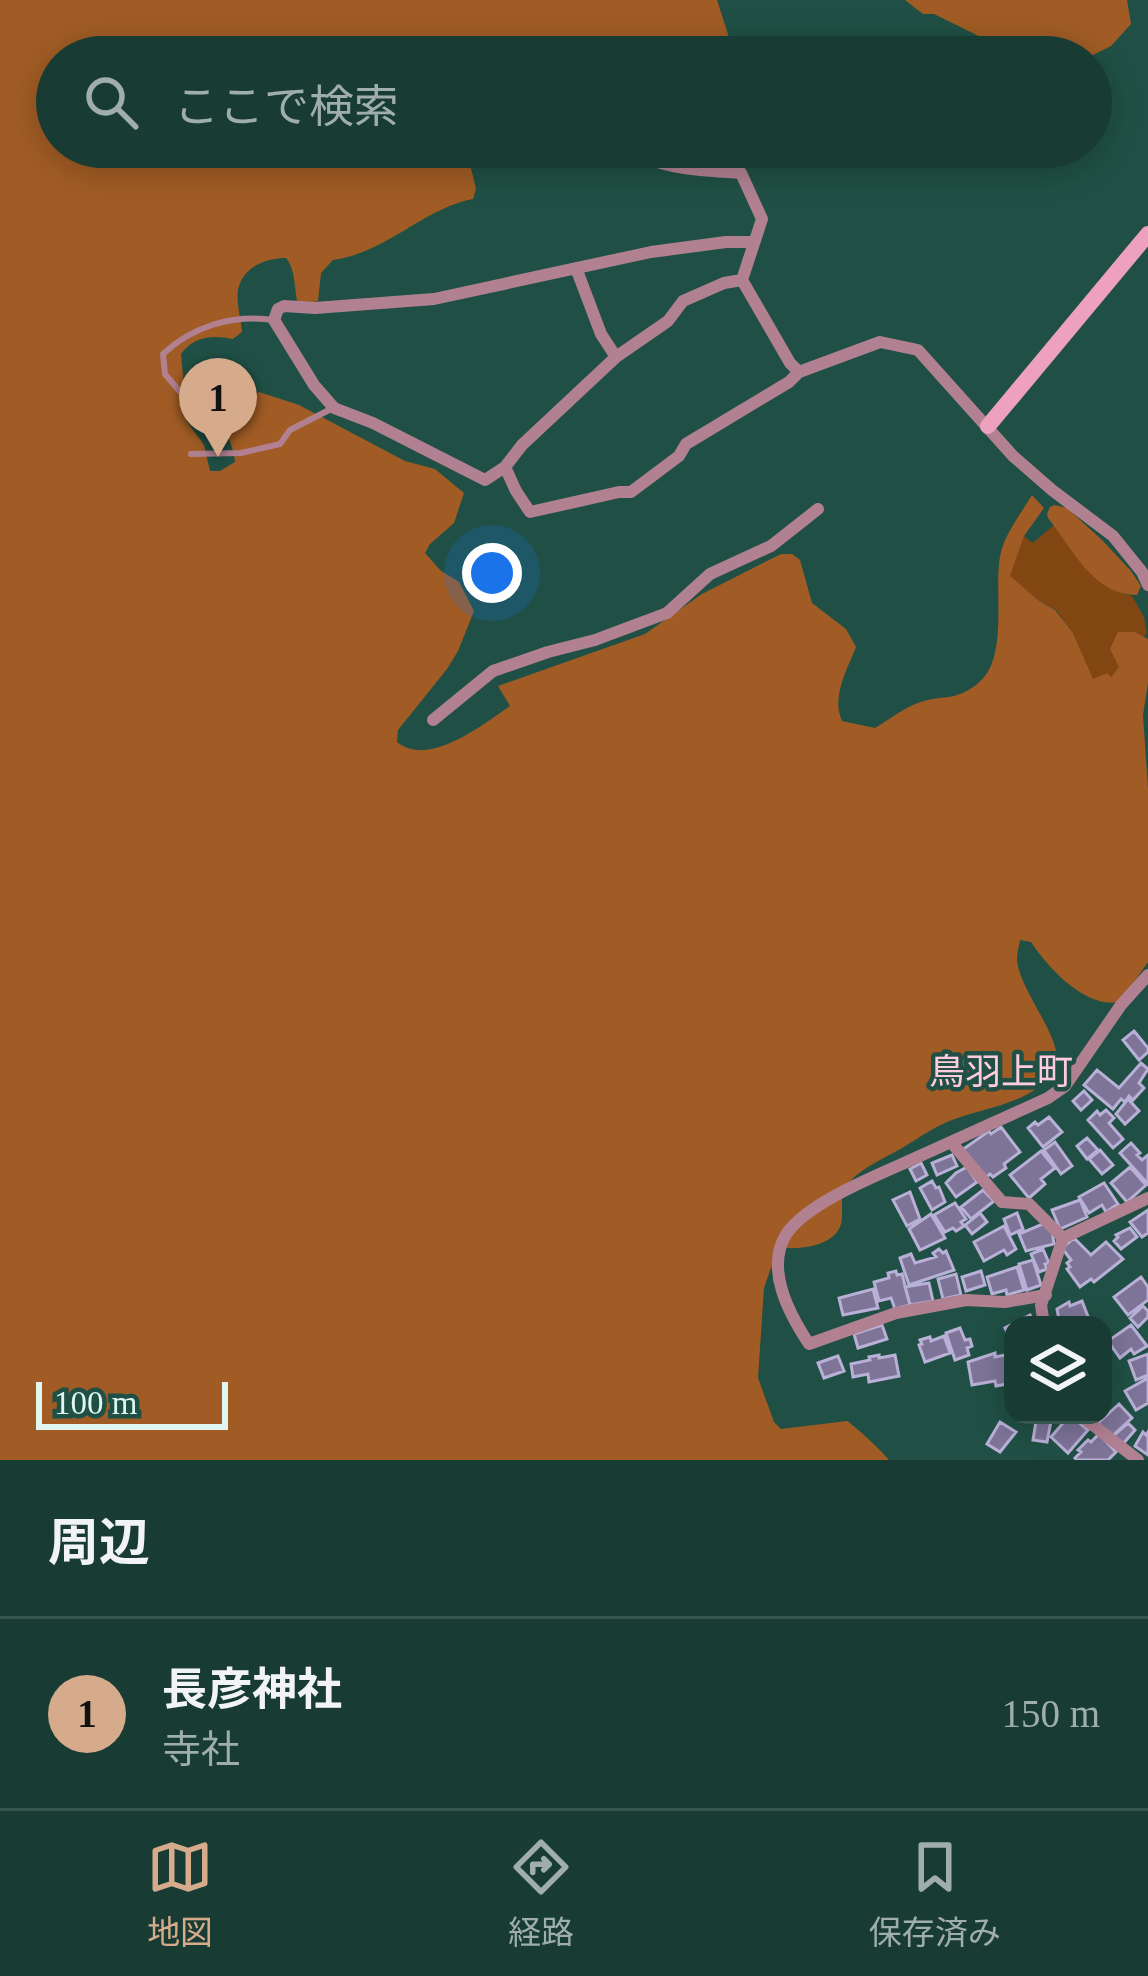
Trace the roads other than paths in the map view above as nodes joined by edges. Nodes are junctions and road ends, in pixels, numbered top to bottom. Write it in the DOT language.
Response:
graph roads {
  1 [pos="695,168"];
  2 [pos="1148,234"];
  3 [pos="753,242"];
  4 [pos="576,268"];
  5 [pos="742,280"];
  6 [pos="274,320"];
  7 [pos="616,357"];
  8 [pos="799,372"];
  9 [pos="334,408"];
  10 [pos="209,427"];
  11 [pos="988,427"];
  12 [pos="191,454"];
  13 [pos="505,467"];
  14 [pos="818,509"];
  15 [pos="1148,584"];
  16 [pos="433,721"];
  17 [pos="1148,975"];
  18 [pos="951,1142"];
  19 [pos="1148,1198"];
  20 [pos="1063,1238"];
  21 [pos="1046,1295"];
  22 [pos="1043,1316"];
  23 [pos="1092,1424"];
  24 [pos="1138,1460"];
  1 -- 3 [label="street"];
  2 -- 11 [label="street"];
  3 -- 4 [label="street"];
  3 -- 5 [label="street"];
  4 -- 6 [label="street"];
  4 -- 7 [label="street"];
  5 -- 7 [label="street"];
  5 -- 8 [label="street"];
  6 -- 9 [label="street"];
  6 -- 10 [label="lane"];
  7 -- 13 [label="street"];
  8 -- 11 [label="street"];
  8 -- 13 [label="street"];
  9 -- 12 [label="lane"];
  9 -- 13 [label="street"];
  11 -- 15 [label="street"];
  14 -- 16 [label="street"];
  17 -- 18 [label="street"];
  18 -- 20 [label="street"];
  18 -- 21 [label="street"];
  19 -- 20 [label="street"];
  20 -- 21 [label="street"];
  21 -- 22 [label="street"];
  23 -- 24 [label="street"];
}
